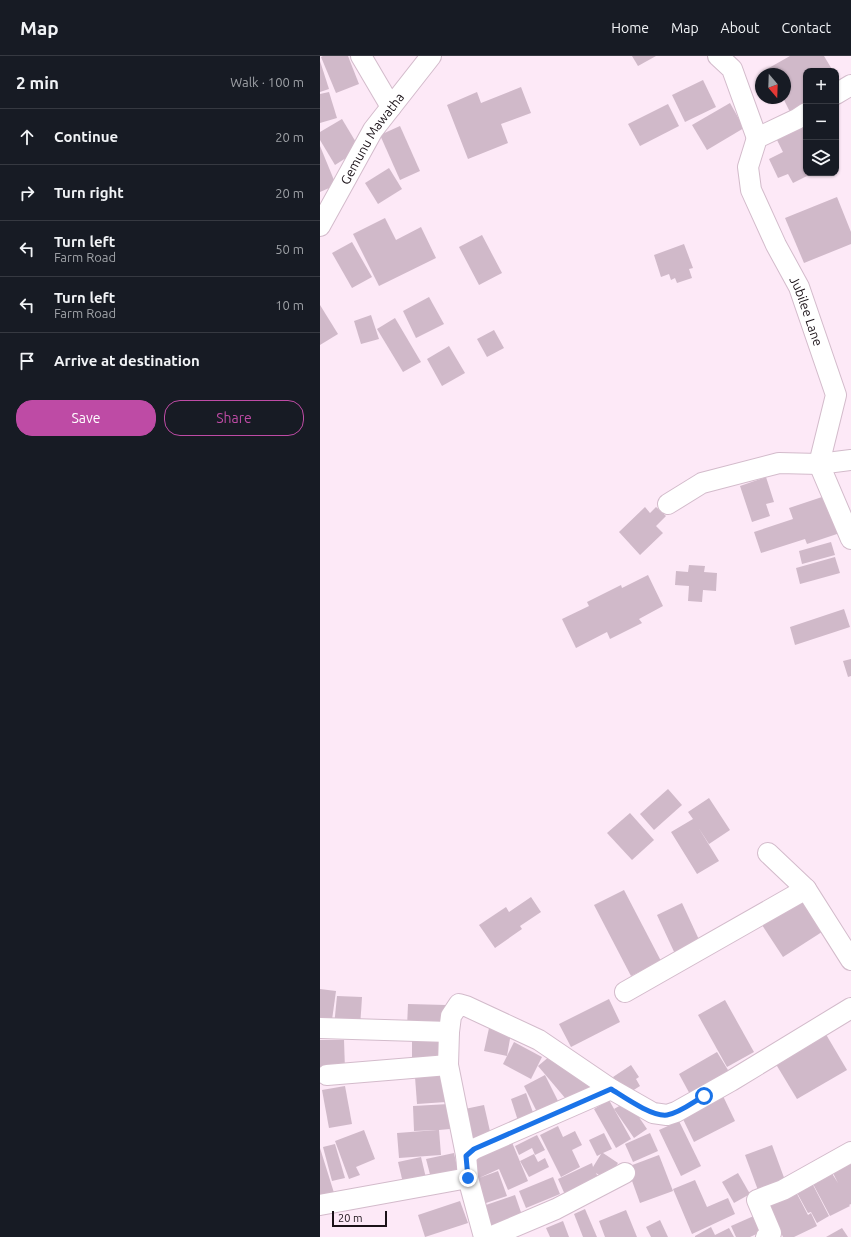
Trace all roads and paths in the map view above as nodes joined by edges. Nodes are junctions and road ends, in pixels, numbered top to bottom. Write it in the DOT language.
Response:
graph roads {
  1 [pos="361,56"];
  2 [pos="431,56"];
  3 [pos="718,56"];
  4 [pos="851,85"];
  5 [pos="839,92"];
  6 [pos="392,107"];
  7 [pos="803,116"];
  8 [pos="758,138"];
  9 [pos="320,226"];
  10 [pos="851,460"];
  11 [pos="819,464"];
  12 [pos="668,504"];
  13 [pos="851,539"];
  14 [pos="768,853"];
  15 [pos="806,889"];
  16 [pos="851,960"];
  17 [pos="625,992"];
  18 [pos="851,1008"];
  19 [pos="320,1028"];
  20 [pos="448,1032"];
  21 [pos="448,1065"];
  22 [pos="327,1075"];
  23 [pos="611,1089"];
  24 [pos="851,1152"];
  25 [pos="466,1156"];
  26 [pos="625,1173"];
  27 [pos="468,1178"];
  28 [pos="320,1205"];
  29 [pos="484,1237"];
  30 [pos="490,1237"];
  31 [pos="766,1237"];
  1 -- 6 [label="street"];
  2 -- 6 [label="street, Gemunu Mawatha"];
  3 -- 8 [label="street"];
  4 -- 5 [label="street"];
  6 -- 9 [label="street, Gemunu Mawatha"];
  7 -- 8 [label="street"];
  8 -- 11 [label="street, Jubilee Lane"];
  10 -- 11 [label="street"];
  11 -- 12 [label="street"];
  11 -- 13 [label="street"];
  14 -- 15 [label="street"];
  15 -- 16 [label="street"];
  15 -- 17 [label="street"];
  18 -- 23 [label="street"];
  19 -- 20 [label="street"];
  20 -- 21 [label="street"];
  20 -- 23 [label="street"];
  21 -- 22 [label="street"];
  21 -- 25 [label="street"];
  23 -- 25 [label="street"];
  24 -- 31 [label="street"];
  25 -- 27 [label="street"];
  26 -- 30 [label="street"];
  27 -- 28 [label="street"];
  27 -- 29 [label="street"];
}
